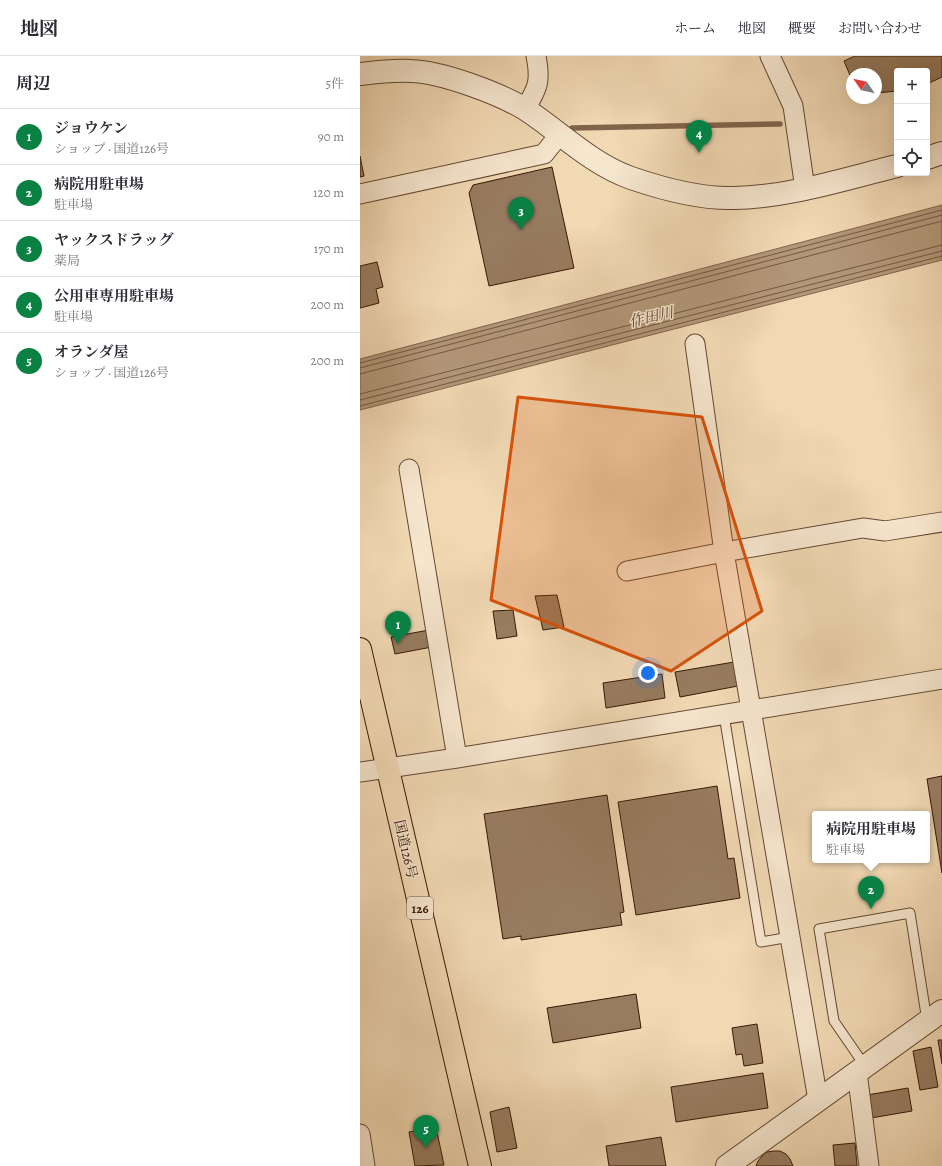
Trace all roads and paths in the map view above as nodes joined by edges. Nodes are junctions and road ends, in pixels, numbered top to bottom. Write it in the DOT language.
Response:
graph roads {
  1 [pos="536,56"];
  2 [pos="770,56"];
  3 [pos="360,74"];
  4 [pos="525,109"];
  5 [pos="559,135"];
  6 [pos="942,153"];
  7 [pos="930,157"];
  8 [pos="894,167"];
  9 [pos="805,189"];
  10 [pos="360,194"];
  11 [pos="695,344"];
  12 [pos="409,468"];
  13 [pos="942,522"];
  14 [pos="724,552"];
  15 [pos="627,571"];
  16 [pos="360,649"];
  17 [pos="942,679"];
  18 [pos="752,710"];
  19 [pos="724,715"];
  20 [pos="457,758"];
  21 [pos="387,768"];
  22 [pos="360,772"];
  23 [pos="790,938"];
  24 [pos="935,1016"];
  25 [pos="861,1069"];
  26 [pos="818,1100"];
  27 [pos="360,1134"];
  28 [pos="365,1166"];
  29 [pos="480,1166"];
  30 [pos="727,1166"];
  31 [pos="869,1166"];
  1 -- 4 [label="street"];
  2 -- 9 [label="street"];
  3 -- 4 [label="street"];
  4 -- 5 [label="street"];
  5 -- 9 [label="street"];
  5 -- 10 [label="street"];
  6 -- 7 [label="street"];
  8 -- 9 [label="street"];
  11 -- 14 [label="street"];
  12 -- 20 [label="street"];
  13 -- 14 [label="street"];
  14 -- 15 [label="street"];
  14 -- 18 [label="street"];
  16 -- 21 [label="highway, 国道126号 / 126"];
  17 -- 18 [label="street"];
  18 -- 19 [label="street"];
  18 -- 23 [label="street"];
  19 -- 20 [label="street"];
  19 -- 23 [label="lane"];
  20 -- 21 [label="street"];
  21 -- 22 [label="street"];
  21 -- 29 [label="highway, 国道126号 / 126"];
  23 -- 26 [label="street"];
  24 -- 25 [label="street"];
  24 -- 25 [label="lane"];
  25 -- 26 [label="street"];
  25 -- 31 [label="street"];
  26 -- 30 [label="street"];
  27 -- 28 [label="street"];
}
